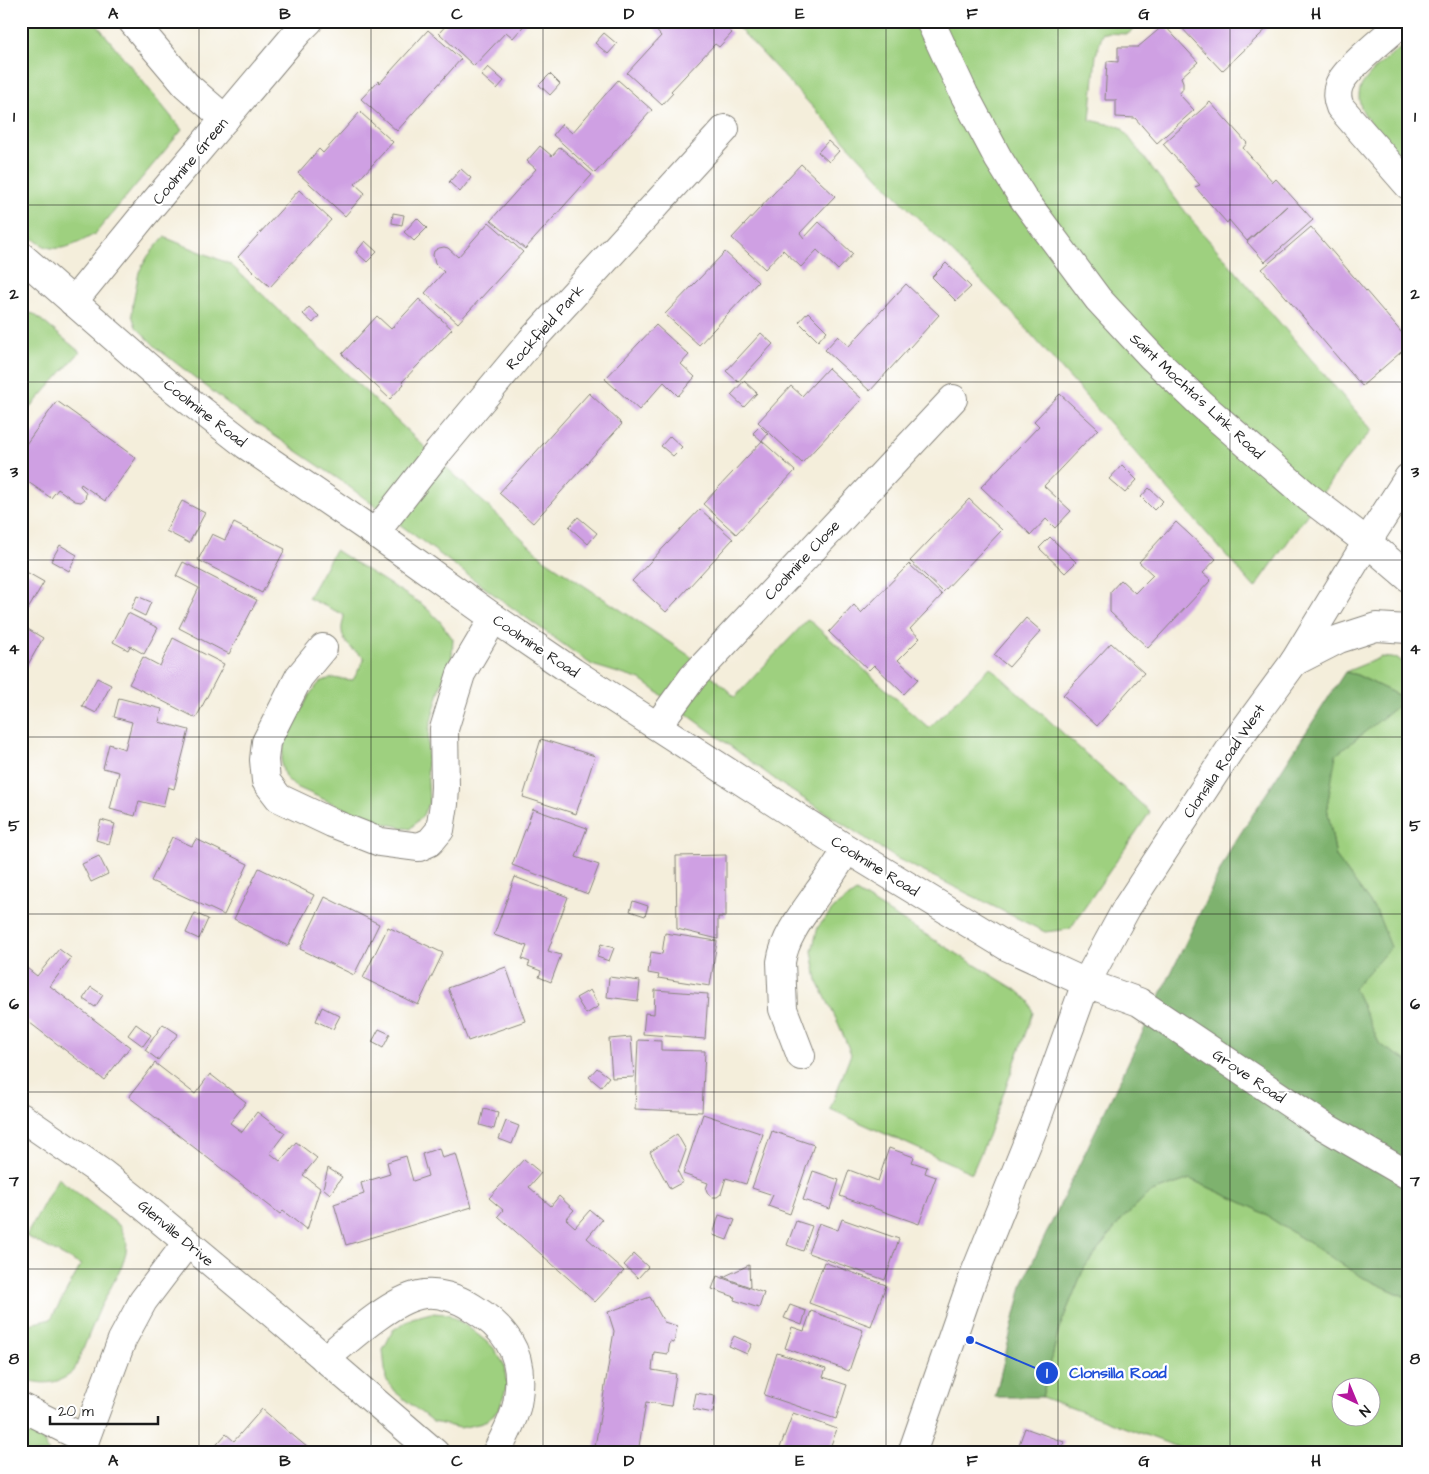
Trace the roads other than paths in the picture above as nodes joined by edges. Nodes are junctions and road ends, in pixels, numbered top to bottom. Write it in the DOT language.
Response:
graph roads {
  1 [pos="132,21"];
  2 [pos="309,21"];
  3 [pos="930,21"];
  4 [pos="1404,21"];
  5 [pos="225,119"];
  6 [pos="725,129"];
  7 [pos="1408,185"];
  8 [pos="21,256"];
  9 [pos="73,302"];
  10 [pos="953,399"];
  11 [pos="1408,478"];
  12 [pos="376,533"];
  13 [pos="1367,542"];
  14 [pos="1408,578"];
  15 [pos="494,618"];
  16 [pos="1408,629"];
  17 [pos="323,648"];
  18 [pos="1294,662"];
  19 [pos="657,726"];
  20 [pos="847,849"];
  21 [pos="1086,983"];
  22 [pos="801,1056"];
  23 [pos="21,1117"];
  24 [pos="1408,1175"];
  25 [pos="188,1243"];
  26 [pos="325,1359"];
  27 [pos="21,1407"];
  28 [pos="82,1446"];
  29 [pos="435,1453"];
  30 [pos="496,1453"];
  31 [pos="912,1453"];
  1 -- 5 [label="street"];
  2 -- 5 [label="street, Coolmine Green"];
  3 -- 13 [label="street, Saint Mochta's Link Road"];
  4 -- 7 [label="street"];
  5 -- 9 [label="street, Coolmine Green"];
  6 -- 12 [label="street, Rockfield Park"];
  8 -- 9 [label="street, Coolmine Road"];
  9 -- 12 [label="street, Coolmine Road"];
  10 -- 19 [label="street, Coolmine Close"];
  11 -- 13 [label="street, Clonsilla Road West"];
  12 -- 15 [label="street, Coolmine Road"];
  13 -- 14 [label="street, Saint Mochta's Link Road"];
  13 -- 18 [label="street, Clonsilla Road West"];
  15 -- 17 [label="street"];
  15 -- 19 [label="street, Coolmine Road"];
  16 -- 18 [label="street"];
  18 -- 21 [label="street, Clonsilla Road West"];
  19 -- 20 [label="street, Coolmine Road"];
  20 -- 21 [label="street, Coolmine Road"];
  20 -- 22 [label="street"];
  21 -- 24 [label="street, Grove Road"];
  21 -- 31 [label="street, Clonsilla Road West"];
  23 -- 25 [label="street, Glenville Drive"];
  25 -- 26 [label="street, Glenville Drive"];
  25 -- 28 [label="street"];
  26 -- 29 [label="street, Glenville Drive"];
  26 -- 30 [label="street"];
  27 -- 28 [label="street"];
}
